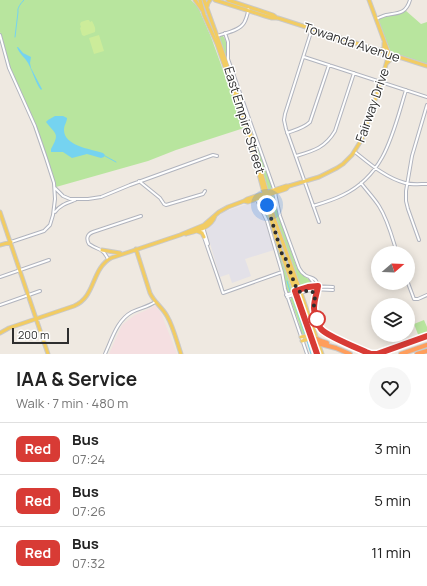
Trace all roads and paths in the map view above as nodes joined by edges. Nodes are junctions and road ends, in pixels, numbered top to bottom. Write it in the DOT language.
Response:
graph roads {
  1 [pos="195,0"];
  2 [pos="200,0"];
  3 [pos="204,0"];
  4 [pos="210,0"];
  5 [pos="215,0"];
  6 [pos="228,0"];
  7 [pos="369,0"];
  8 [pos="410,0"];
  9 [pos="207,9"];
  10 [pos="249,9"];
  11 [pos="204,15"];
  12 [pos="376,19"];
  13 [pos="312,29"];
  14 [pos="225,33"];
  15 [pos="0,36"];
  16 [pos="216,36"];
  17 [pos="384,39"];
  18 [pos="378,51"];
  19 [pos="389,54"];
  20 [pos="304,57"];
  21 [pos="397,57"];
  22 [pos="329,65"];
  23 [pos="386,65"];
  24 [pos="427,66"];
  25 [pos="354,73"];
  26 [pos="381,82"];
  27 [pos="406,90"];
  28 [pos="427,97"];
  29 [pos="427,105"];
  30 [pos="287,133"];
  31 [pos="355,152"];
  32 [pos="217,156"];
  33 [pos="296,156"];
  34 [pos="376,168"];
  35 [pos="140,181"];
  36 [pos="305,182"];
  37 [pos="54,183"];
  38 [pos="361,183"];
  39 [pos="407,183"];
  40 [pos="427,184"];
  41 [pos="205,191"];
  42 [pos="275,191"];
  43 [pos="266,194"];
  44 [pos="256,199"];
  45 [pos="76,200"];
  46 [pos="244,201"];
  47 [pos="313,206"];
  48 [pos="0,214"];
  49 [pos="53,215"];
  50 [pos="141,216"];
  51 [pos="319,222"];
  52 [pos="202,227"];
  53 [pos="197,231"];
  54 [pos="180,235"];
  55 [pos="204,237"];
  56 [pos="419,240"];
  57 [pos="11,242"];
  58 [pos="0,245"];
  59 [pos="395,246"];
  60 [pos="208,247"];
  61 [pos="136,249"];
  62 [pos="102,250"];
  63 [pos="122,254"];
  64 [pos="108,259"];
  65 [pos="49,260"];
  66 [pos="20,270"];
  67 [pos="282,272"];
  68 [pos="0,277"];
  69 [pos="309,277"];
  70 [pos="312,286"];
  71 [pos="318,286"];
  72 [pos="318,289"];
  73 [pos="309,290"];
  74 [pos="410,290"];
  75 [pos="40,291"];
  76 [pos="298,292"];
  77 [pos="29,295"];
  78 [pos="427,295"];
  79 [pos="287,296"];
  80 [pos="291,296"];
  81 [pos="316,298"];
  82 [pos="155,302"];
  83 [pos="0,304"];
  84 [pos="290,305"];
  85 [pos="304,318"];
  86 [pos="37,319"];
  87 [pos="307,326"];
  88 [pos="0,332"];
  89 [pos="427,336"];
  90 [pos="302,339"];
  91 [pos="317,339"];
  92 [pos="312,341"];
  93 [pos="319,344"];
  94 [pos="427,345"];
  95 [pos="427,351"];
  96 [pos="48,354"];
  97 [pos="105,354"];
  98 [pos="181,354"];
  99 [pos="307,354"];
  100 [pos="317,354"];
  101 [pos="322,354"];
  102 [pos="350,354"];
  103 [pos="355,354"];
  104 [pos="401,354"];
  105 [pos="418,354"];
  1 -- 11 [label="main road"];
  2 -- 11 [label="main road, East Empire Street"];
  3 -- 9 [label="main road, East Empire Street"];
  4 -- 9 [label="main road"];
  5 -- 10 [label="main road, Towanda Avenue"];
  6 -- 10 [label="main road, Towanda Avenue"];
  7 -- 12 [label="main road"];
  8 -- 12 [label="street"];
  9 -- 16 [label="main road, East Empire Street"];
  10 -- 13 [label="main road, Towanda Avenue"];
  10 -- 14 [label="street"];
  11 -- 16 [label="main road, East Empire Street"];
  12 -- 17 [label="main road"];
  13 -- 18 [label="main road, Towanda Avenue"];
  13 -- 20 [label="street"];
  14 -- 16 [label="street"];
  14 -- 42 [label="street"];
  15 -- 37 [label="street"];
  16 -- 43 [label="main road, East Empire Street"];
  17 -- 18 [label="main road"];
  17 -- 19 [label="main road"];
  18 -- 19 [label="main road, Towanda Avenue"];
  19 -- 21 [label="main road, Towanda Avenue"];
  19 -- 23 [label="main road, Fairway Drive"];
  20 -- 22 [label="street"];
  20 -- 30 [label="street"];
  21 -- 23 [label="main road"];
  21 -- 24 [label="main road, Towanda Avenue"];
  22 -- 25 [label="street"];
  22 -- 30 [label="street"];
  23 -- 26 [label="main road, Fairway Drive"];
  25 -- 26 [label="street"];
  25 -- 33 [label="street"];
  26 -- 27 [label="street"];
  26 -- 31 [label="main road, Fairway Drive"];
  27 -- 28 [label="street"];
  27 -- 34 [label="street"];
  29 -- 39 [label="street"];
  30 -- 33 [label="street"];
  31 -- 34 [label="street"];
  31 -- 36 [label="main road, Fairway Drive"];
  32 -- 35 [label="street"];
  33 -- 36 [label="street"];
  34 -- 38 [label="street"];
  34 -- 39 [label="street"];
  35 -- 41 [label="street"];
  35 -- 45 [label="street"];
  36 -- 42 [label="main road, Fairway Drive"];
  36 -- 47 [label="street"];
  37 -- 45 [label="street"];
  37 -- 49 [label="street"];
  38 -- 47 [label="street"];
  38 -- 59 [label="street"];
  39 -- 40 [label="street"];
  39 -- 56 [label="street"];
  42 -- 43 [label="main road, Fairway Drive"];
  42 -- 69 [label="street"];
  43 -- 44 [label="main road, Fairway Drive"];
  43 -- 46 [label="main road, Fairway Drive"];
  43 -- 76 [label="main road, East Empire Street"];
  43 -- 76 [label="main road, East Empire Street"];
  44 -- 46 [label="main road, Fairway Drive"];
  44 -- 67 [label="street"];
  45 -- 49 [label="street"];
  46 -- 52 [label="main road, Fairway Drive"];
  47 -- 51 [label="street"];
  48 -- 57 [label="main road"];
  49 -- 57 [label="street"];
  50 -- 62 [label="street"];
  52 -- 53 [label="main road, Fairway Drive"];
  52 -- 54 [label="main road, Fairway Drive"];
  52 -- 55 [label="street"];
  52 -- 60 [label="street"];
  53 -- 54 [label="main road, Fairway Drive"];
  53 -- 55 [label="main road"];
  54 -- 61 [label="main road, Fairway Drive"];
  55 -- 60 [label="street"];
  57 -- 58 [label="main road"];
  57 -- 66 [label="main road"];
  60 -- 67 [label="street"];
  61 -- 63 [label="main road, Fairway Drive"];
  61 -- 82 [label="main road"];
  62 -- 63 [label="main road"];
  62 -- 64 [label="street"];
  63 -- 64 [label="main road, Fairway Drive"];
  64 -- 86 [label="main road"];
  65 -- 66 [label="street"];
  66 -- 68 [label="street"];
  66 -- 77 [label="main road"];
  67 -- 79 [label="street"];
  69 -- 70 [label="street"];
  69 -- 71 [label="street"];
  70 -- 71 [label="street"];
  70 -- 76 [label="street"];
  71 -- 72 [label="street"];
  71 -- 72 [label="street"];
  72 -- 73 [label="street"];
  72 -- 81 [label="street"];
  73 -- 76 [label="street"];
  73 -- 81 [label="street"];
  74 -- 78 [label="street"];
  75 -- 77 [label="street"];
  76 -- 79 [label="street"];
  76 -- 80 [label="street"];
  76 -- 85 [label="main road, East Empire Street"];
  76 -- 91 [label="main road, East Empire Street"];
  77 -- 83 [label="street"];
  77 -- 86 [label="main road"];
  79 -- 80 [label="street"];
  79 -- 84 [label="street"];
  80 -- 84 [label="street"];
  81 -- 89 [label="street"];
  82 -- 97 [label="street"];
  82 -- 98 [label="main road"];
  84 -- 90 [label="street"];
  85 -- 87 [label="main road, East Empire Street"];
  85 -- 93 [label="highway"];
  86 -- 88 [label="main road"];
  86 -- 96 [label="main road"];
  87 -- 90 [label="main road"];
  87 -- 92 [label="main road, East Empire Street"];
  90 -- 92 [label="main road"];
  90 -- 99 [label="street"];
  91 -- 93 [label="main road, East Empire Street"];
  91 -- 103 [label="highway"];
  92 -- 100 [label="main road, East Empire Street"];
  93 -- 101 [label="main road, East Empire Street"];
  93 -- 102 [label="highway"];
  94 -- 104 [label="highway"];
  95 -- 105 [label="highway"];
}
